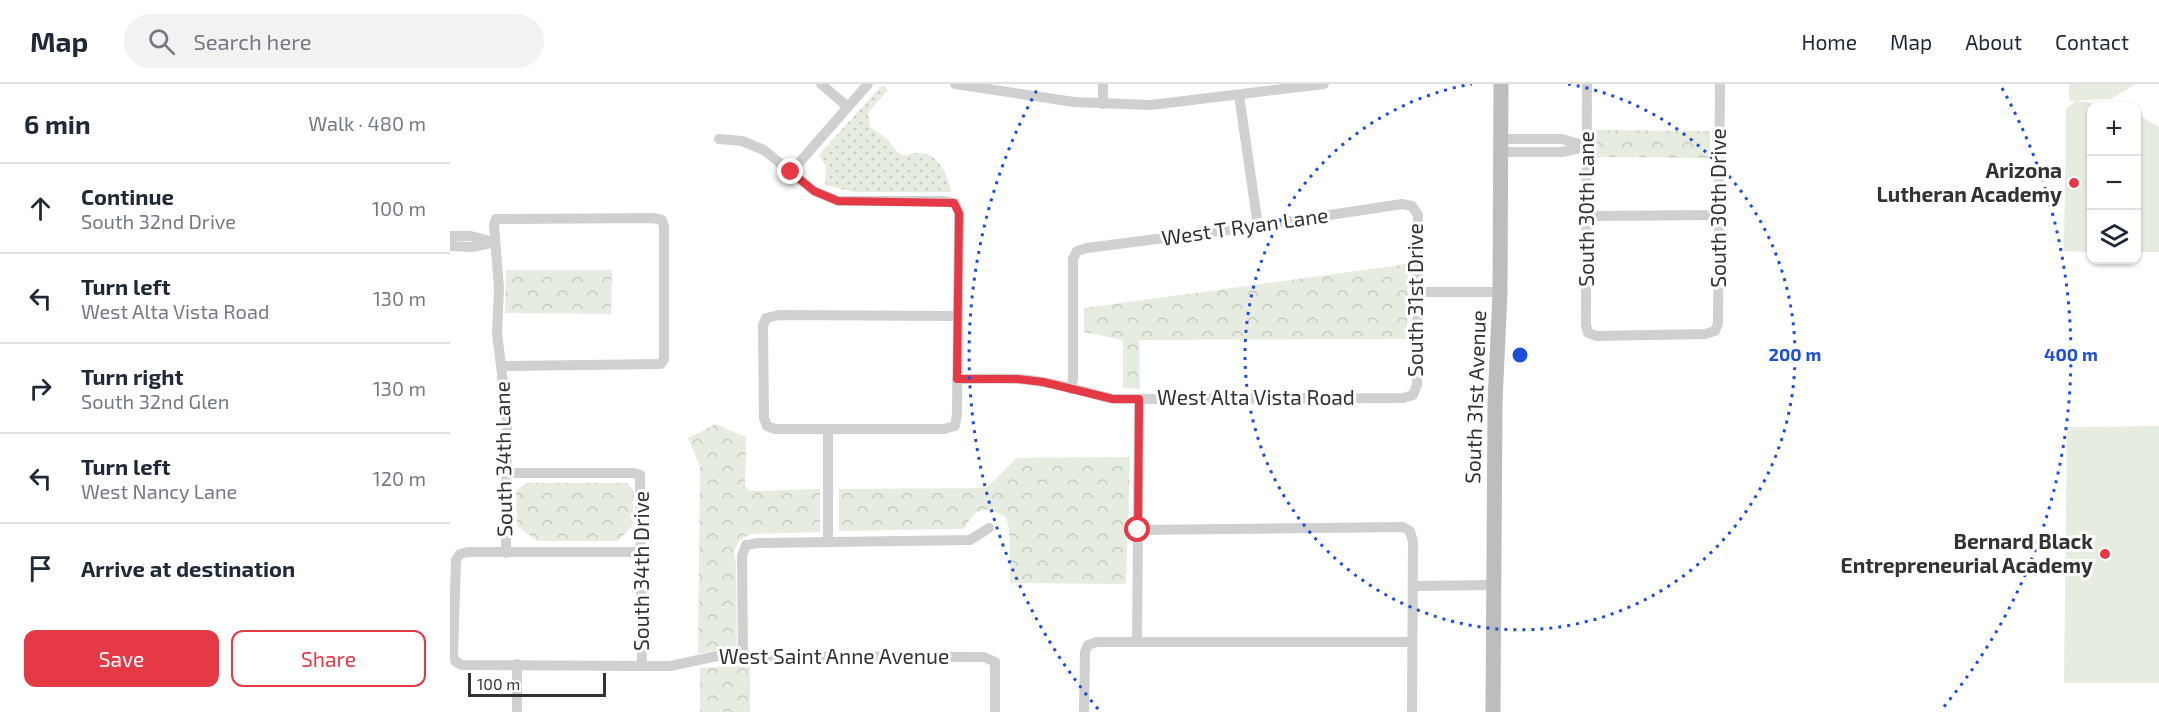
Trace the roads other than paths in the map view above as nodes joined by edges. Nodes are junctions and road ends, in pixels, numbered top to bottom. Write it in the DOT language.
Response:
graph roads {
  1 [pos="821,84"];
  2 [pos="868,84"];
  3 [pos="955,84"];
  4 [pos="1104,84"];
  5 [pos="1324,84"];
  6 [pos="1502,84"];
  7 [pos="1587,84"];
  8 [pos="1720,84"];
  9 [pos="1239,95"];
  10 [pos="1103,104"];
  11 [pos="848,107"];
  12 [pos="719,139"];
  13 [pos="1546,139"];
  14 [pos="1501,146"];
  15 [pos="1587,146"];
  16 [pos="1546,152"];
  17 [pos="791,172"];
  18 [pos="1412,206"];
  19 [pos="1719,215"];
  20 [pos="1587,216"];
  21 [pos="1258,226"];
  22 [pos="450,236"];
  23 [pos="494,242"];
  24 [pos="450,246"];
  25 [pos="1417,292"];
  26 [pos="1500,292"];
  27 [pos="957,316"];
  28 [pos="1588,333"];
  29 [pos="501,366"];
  30 [pos="957,379"];
  31 [pos="1071,389"];
  32 [pos="1413,395"];
  33 [pos="1139,399"];
  34 [pos="828,429"];
  35 [pos="507,473"];
  36 [pos="989,528"];
  37 [pos="1138,530"];
  38 [pos="828,542"];
  39 [pos="640,552"];
  40 [pos="506,553"];
  41 [pos="1494,585"];
  42 [pos="1413,586"];
  43 [pos="451,610"];
  44 [pos="1137,642"];
  45 [pos="1412,642"];
  46 [pos="743,656"];
  47 [pos="517,664"];
  48 [pos="642,666"];
  49 [pos="517,712"];
  50 [pos="995,712"];
  51 [pos="1084,712"];
  52 [pos="1412,712"];
  53 [pos="1493,712"];
  1 -- 11 [label="street"];
  2 -- 11 [label="street"];
  3 -- 10 [label="street"];
  4 -- 10 [label="street"];
  5 -- 9 [label="street"];
  6 -- 14 [label="street, South 31st Avenue"];
  7 -- 15 [label="street, South 30th Lane"];
  8 -- 19 [label="street, South 30th Drive"];
  9 -- 10 [label="street"];
  9 -- 21 [label="street"];
  11 -- 17 [label="street"];
  12 -- 17 [label="street"];
  13 -- 14 [label="street"];
  13 -- 15 [label="street"];
  13 -- 16 [label="street"];
  14 -- 16 [label="street"];
  14 -- 26 [label="street, South 31st Avenue"];
  15 -- 16 [label="street"];
  15 -- 20 [label="street, South 30th Lane"];
  17 -- 27 [label="street"];
  18 -- 21 [label="street, West T Ryan Lane"];
  18 -- 25 [label="street, South 31st Drive"];
  19 -- 20 [label="street"];
  19 -- 28 [label="street, South 30th Drive"];
  20 -- 28 [label="street, South 30th Lane"];
  21 -- 31 [label="street, West T Ryan Lane"];
  22 -- 23 [label="street"];
  23 -- 24 [label="street"];
  23 -- 29 [label="street, South 34th Lane"];
  23 -- 29 [label="street, South 34th Lane"];
  25 -- 26 [label="street"];
  25 -- 32 [label="street, South 31st Drive"];
  26 -- 41 [label="street, South 31st Avenue"];
  27 -- 30 [label="street"];
  27 -- 34 [label="street"];
  29 -- 35 [label="street, South 34th Lane"];
  30 -- 31 [label="street, West Alta Vista Road"];
  30 -- 34 [label="street"];
  31 -- 33 [label="street, West Alta Vista Road"];
  32 -- 33 [label="street, West Alta Vista Road"];
  33 -- 37 [label="street"];
  34 -- 38 [label="street"];
  35 -- 39 [label="street, South 34th Drive"];
  35 -- 40 [label="street, South 34th Lane"];
  36 -- 38 [label="street"];
  37 -- 42 [label="street"];
  37 -- 44 [label="street"];
  38 -- 46 [label="street"];
  39 -- 40 [label="street"];
  39 -- 48 [label="street, South 34th Drive"];
  40 -- 43 [label="street"];
  41 -- 42 [label="street"];
  41 -- 53 [label="street, South 31st Avenue"];
  42 -- 45 [label="street"];
  43 -- 47 [label="street, West Saint Anne Avenue"];
  44 -- 45 [label="street"];
  44 -- 51 [label="street"];
  45 -- 52 [label="street"];
  46 -- 48 [label="street, West Saint Anne Avenue"];
  46 -- 50 [label="street, West Saint Anne Avenue"];
  47 -- 48 [label="street, West Saint Anne Avenue"];
  47 -- 49 [label="street"];
}
